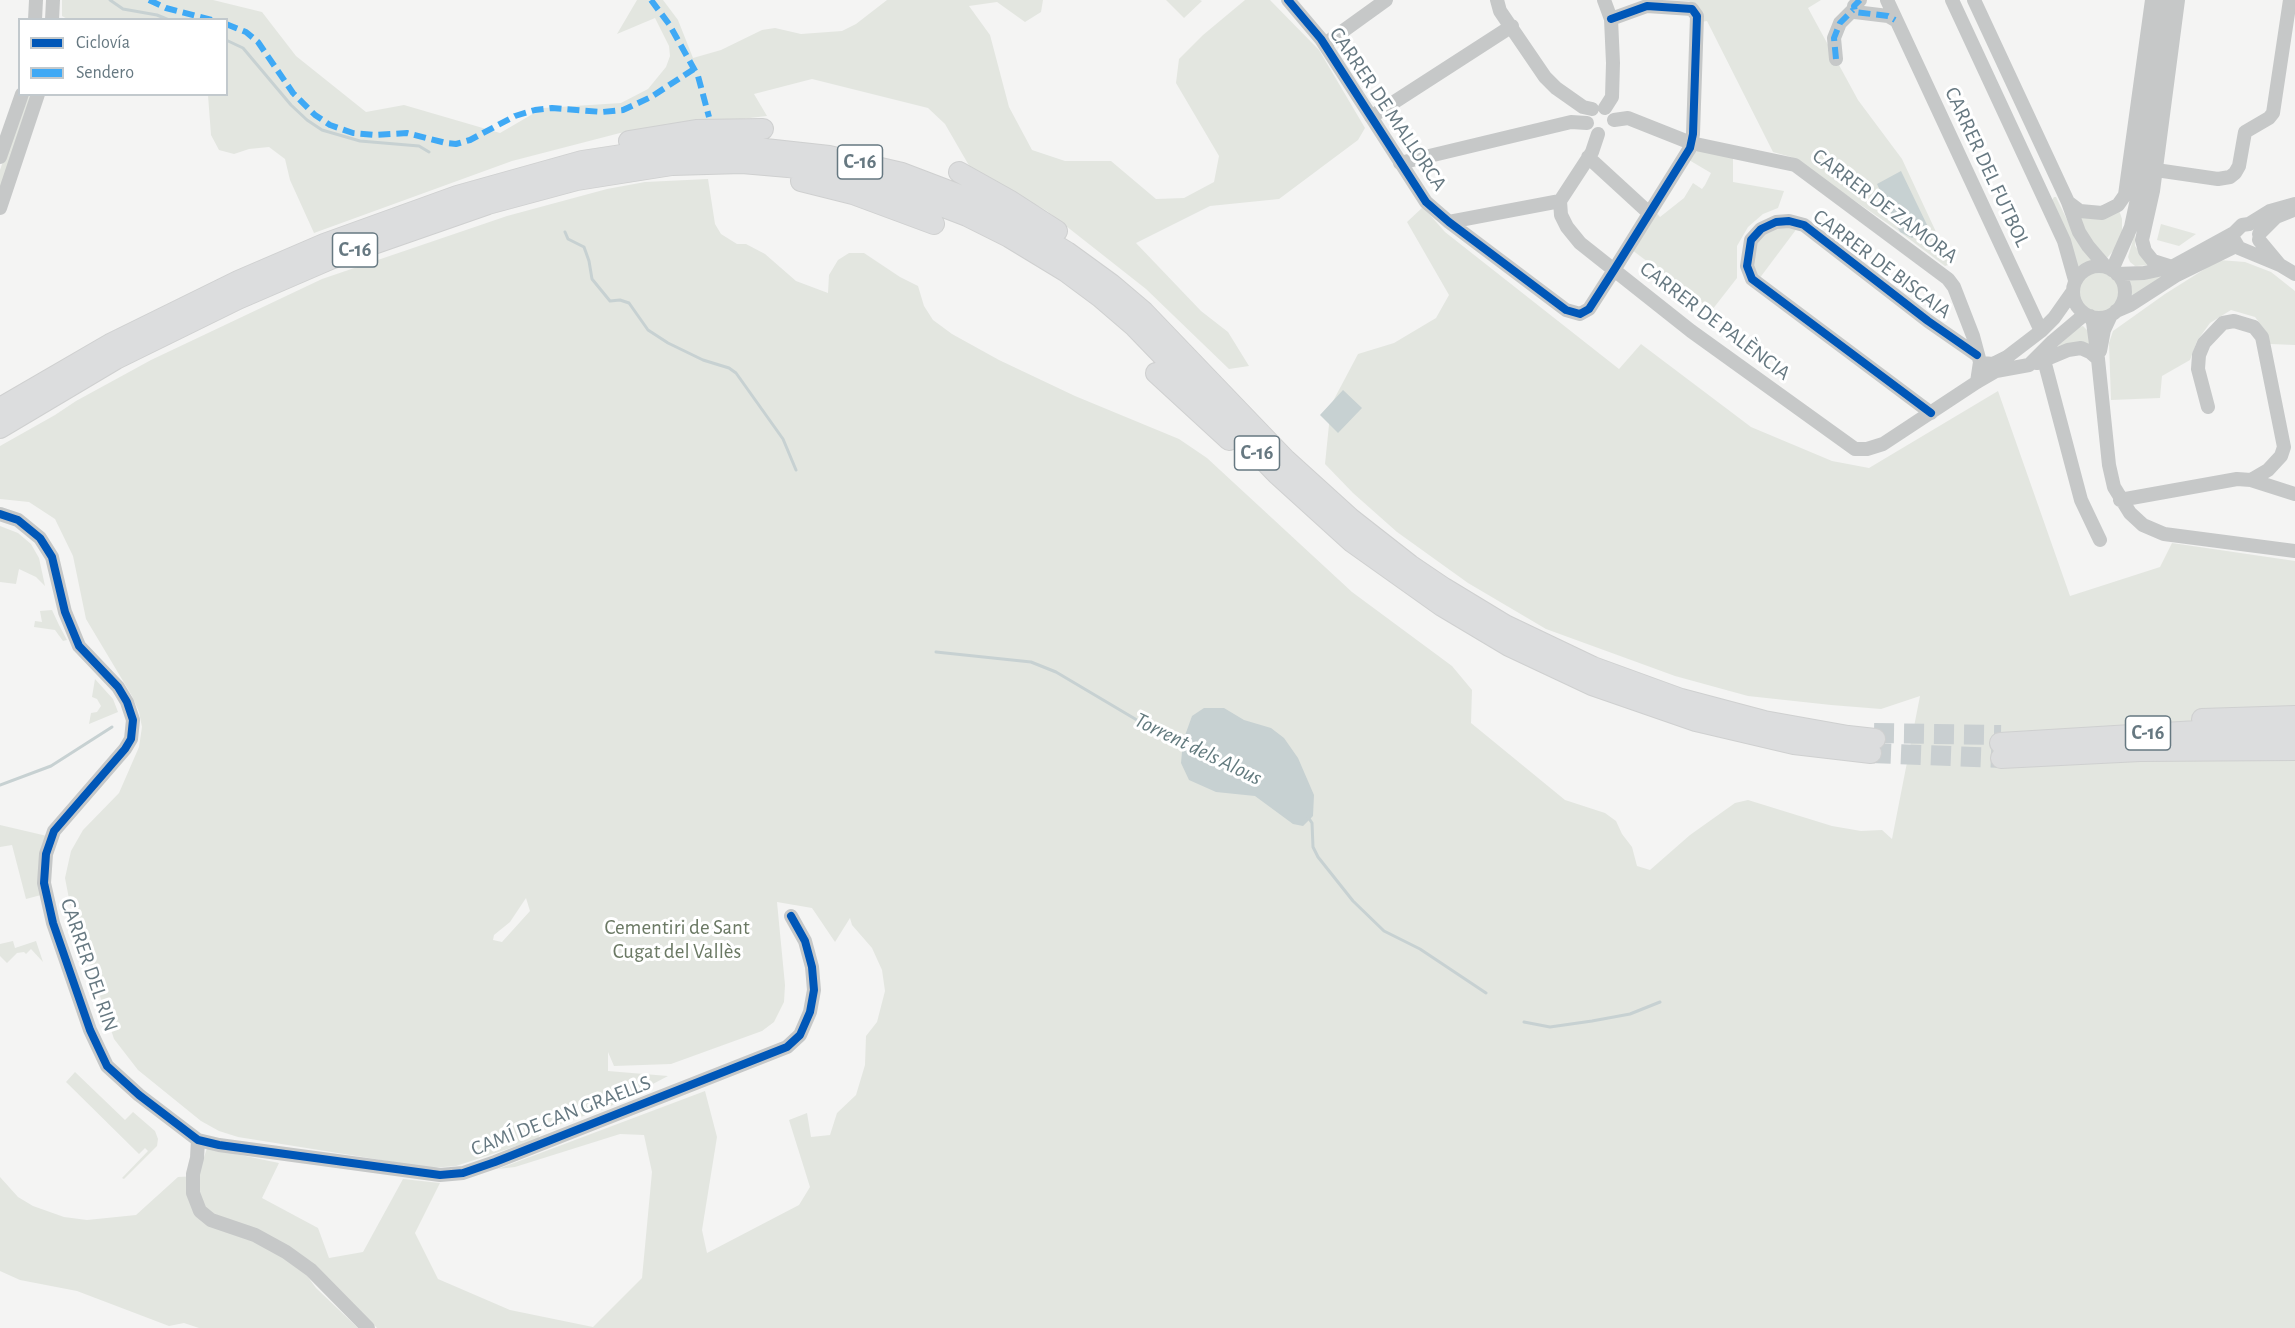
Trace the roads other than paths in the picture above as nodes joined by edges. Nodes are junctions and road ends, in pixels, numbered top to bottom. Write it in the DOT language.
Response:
graph roads {
  1 [pos="36,0"];
  2 [pos="53,0"];
  3 [pos="1288,0"];
  4 [pos="1386,0"];
  5 [pos="1488,0"];
  6 [pos="1604,0"];
  7 [pos="1887,0"];
  8 [pos="1952,0"];
  9 [pos="1974,0"];
  10 [pos="2152,0"];
  11 [pos="2166,0"];
  12 [pos="2178,0"];
  13 [pos="2290,0"];
  14 [pos="1857,5"];
  15 [pos="1498,6"];
  16 [pos="34,18"];
  17 [pos="52,18"];
  18 [pos="1611,19"];
  19 [pos="1895,20"];
  20 [pos="1512,26"];
  21 [pos="1325,44"];
  22 [pos="1836,59"];
  23 [pos="21,96"];
  24 [pos="37,96"];
  25 [pos="1593,114"];
  26 [pos="1371,117"];
  27 [pos="1614,120"];
  28 [pos="763,129"];
  29 [pos="1601,134"];
  30 [pos="1691,143"];
  31 [pos="1590,154"];
  32 [pos="0,157"];
  33 [pos="1400,163"];
  34 [pos="652,168"];
  35 [pos="2156,170"];
  36 [pos="539,172"];
  37 [pos="959,172"];
  38 [pos="2140,184"];
  39 [pos="2061,186"];
  40 [pos="2042,195"];
  41 [pos="1560,201"];
  42 [pos="2068,202"];
  43 [pos="2151,202"];
  44 [pos="2295,204"];
  45 [pos="2118,205"];
  46 [pos="0,208"];
  47 [pos="2295,209"];
  48 [pos="1649,213"];
  49 [pos="1449,222"];
  50 [pos="934,224"];
  51 [pos="2132,227"];
  52 [pos="2256,233"];
  53 [pos="2237,243"];
  54 [pos="2280,265"];
  55 [pos="2172,267"];
  56 [pos="1614,270"];
  57 [pos="2112,270"];
  58 [pos="2295,274"];
  59 [pos="2074,286"];
  60 [pos="1143,312"];
  61 [pos="2114,313"];
  62 [pos="2087,315"];
  63 [pos="2040,331"];
  64 [pos="1978,359"];
  65 [pos="2098,359"];
  66 [pos="2044,360"];
  67 [pos="2029,365"];
  68 [pos="1156,373"];
  69 [pos="1977,382"];
  70 [pos="2208,407"];
  71 [pos="0,408"];
  72 [pos="1930,413"];
  73 [pos="0,428"];
  74 [pos="2251,480"];
  75 [pos="2295,494"];
  76 [pos="2120,500"];
  77 [pos="0,514"];
  78 [pos="2100,540"];
  79 [pos="2295,551"];
  80 [pos="1384,566"];
  81 [pos="2295,716"];
  82 [pos="2295,733"];
  83 [pos="2001,745"];
  84 [pos="2289,752"];
  85 [pos="791,916"];
  86 [pos="198,1140"];
  87 [pos="368,1328"];
  1 -- 16 [label="street"];
  2 -- 17 [label="street"];
  3 -- 21 [label="street, CARRER DE MALLORCA"];
  4 -- 21 [label="street"];
  5 -- 15 [label="street"];
  6 -- 18 [label="street"];
  7 -- 19 [label="street, CARRER DEL FUTBOL"];
  8 -- 40 [label="street"];
  9 -- 39 [label="street"];
  10 -- 45 [label="street"];
  11 -- 38 [label="street"];
  12 -- 35 [label="street"];
  13 -- 35 [label="street"];
  14 -- 19 [label="street"];
  14 -- 22 [label="street"];
  15 -- 20 [label="street"];
  18 -- 25 [label="street"];
  18 -- 30 [label="street"];
  19 -- 63 [label="street, CARRER DEL FUTBOL"];
  20 -- 25 [label="street"];
  20 -- 26 [label="street"];
  21 -- 26 [label="street, CARRER DE MALLORCA"];
  23 -- 32 [label="street"];
  24 -- 46 [label="street"];
  25 -- 27 [label="street"];
  25 -- 29 [label="street"];
  25 -- 33 [label="street"];
  26 -- 33 [label="street, CARRER DE MALLORCA"];
  27 -- 29 [label="street"];
  27 -- 30 [label="street, CARRER DE ZAMORA"];
  28 -- 36 [label="highway"];
  29 -- 31 [label="street"];
  30 -- 48 [label="street"];
  30 -- 64 [label="street, CARRER DE ZAMORA"];
  31 -- 41 [label="street"];
  31 -- 48 [label="street"];
  33 -- 49 [label="street, CARRER DE MALLORCA"];
  34 -- 50 [label="highway"];
  34 -- 73 [label="highway, C-16"];
  34 -- 80 [label="highway, C-16"];
  35 -- 43 [label="street"];
  36 -- 60 [label="highway, C-16"];
  36 -- 71 [label="highway, C-16"];
  37 -- 60 [label="highway"];
  38 -- 45 [label="street"];
  38 -- 51 [label="street"];
  39 -- 40 [label="street"];
  39 -- 42 [label="street"];
  40 -- 59 [label="street"];
  41 -- 49 [label="street"];
  41 -- 56 [label="street, CARRER DE PALÈNCIA"];
  42 -- 45 [label="street"];
  42 -- 57 [label="street"];
  43 -- 51 [label="street"];
  43 -- 55 [label="street"];
  44 -- 52 [label="street"];
  47 -- 52 [label="street"];
  48 -- 56 [label="street"];
  49 -- 56 [label="street, CARRER DE MALLORCA"];
  51 -- 57 [label="street"];
  52 -- 53 [label="street"];
  52 -- 53 [label="street"];
  52 -- 54 [label="street"];
  53 -- 54 [label="street"];
  53 -- 55 [label="street"];
  53 -- 61 [label="street"];
  54 -- 58 [label="street"];
  55 -- 57 [label="street"];
  56 -- 72 [label="street, CARRER DE PALÈNCIA"];
  57 -- 59 [label="street"];
  57 -- 61 [label="street"];
  59 -- 62 [label="street"];
  59 -- 63 [label="street"];
  60 -- 80 [label="highway, C-16"];
  61 -- 62 [label="street"];
  61 -- 65 [label="street"];
  62 -- 65 [label="street"];
  62 -- 67 [label="street"];
  63 -- 64 [label="street"];
  64 -- 69 [label="street"];
  64 -- 72 [label="street, CARRER DE BISCAIA"];
  65 -- 66 [label="street"];
  65 -- 76 [label="street"];
  66 -- 67 [label="street"];
  66 -- 78 [label="street"];
  67 -- 69 [label="street"];
  68 -- 80 [label="highway"];
  69 -- 72 [label="street"];
  70 -- 74 [label="street"];
  74 -- 75 [label="street"];
  74 -- 76 [label="street"];
  76 -- 79 [label="street"];
  77 -- 86 [label="street, CARRER DEL RIN"];
  81 -- 83 [label="highway"];
  82 -- 83 [label="highway, C-16"];
  83 -- 84 [label="highway, C-16"];
  85 -- 86 [label="street, CAMÍ DE CAN GRAELLS"];
  86 -- 87 [label="street"];
}
